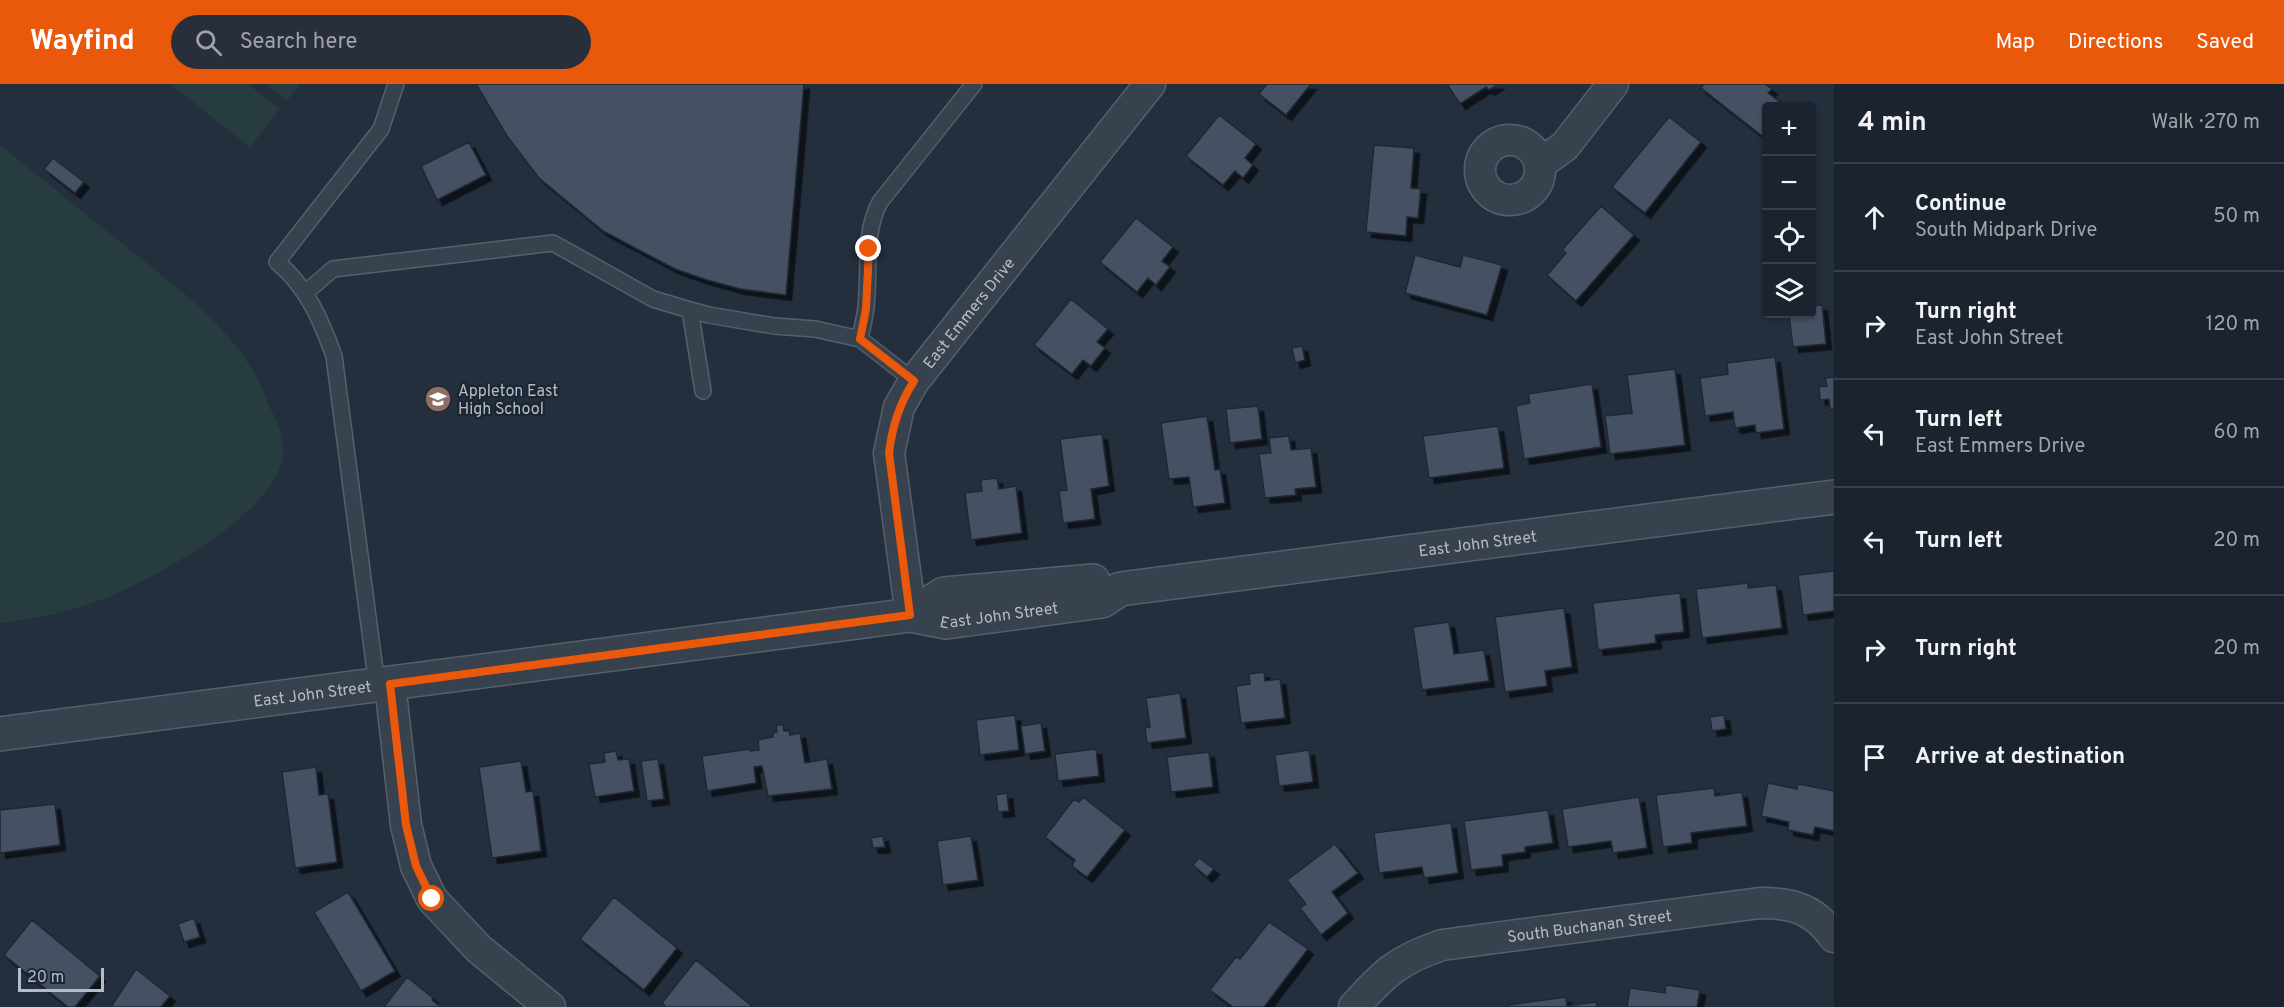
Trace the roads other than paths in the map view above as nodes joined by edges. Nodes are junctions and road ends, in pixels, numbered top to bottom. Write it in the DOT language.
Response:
graph roads {
  1 [pos="396,84"];
  2 [pos="974,84"];
  3 [pos="1150,84"];
  4 [pos="1613,84"];
  5 [pos="1540,164"];
  6 [pos="305,293"];
  7 [pos="690,310"];
  8 [pos="860,339"];
  9 [pos="914,381"];
  10 [pos="703,391"];
  11 [pos="1834,496"];
  12 [pos="910,615"];
  13 [pos="384,685"];
  14 [pos="0,734"];
  15 [pos="1834,937"];
  16 [pos="550,1007"];
  17 [pos="1354,1007"];
  1 -- 6 [label="lane"];
  2 -- 8 [label="lane"];
  3 -- 9 [label="street, East Emmers Drive"];
  4 -- 5 [label="street"];
  6 -- 7 [label="lane"];
  6 -- 13 [label="lane"];
  7 -- 8 [label="lane"];
  7 -- 10 [label="lane"];
  8 -- 9 [label="lane"];
  9 -- 12 [label="street, East Emmers Drive"];
  11 -- 12 [label="street, East John Street"];
  12 -- 13 [label="street, East John Street"];
  13 -- 14 [label="street, East John Street"];
  13 -- 16 [label="street"];
  15 -- 17 [label="street, South Buchanan Street"];
}
